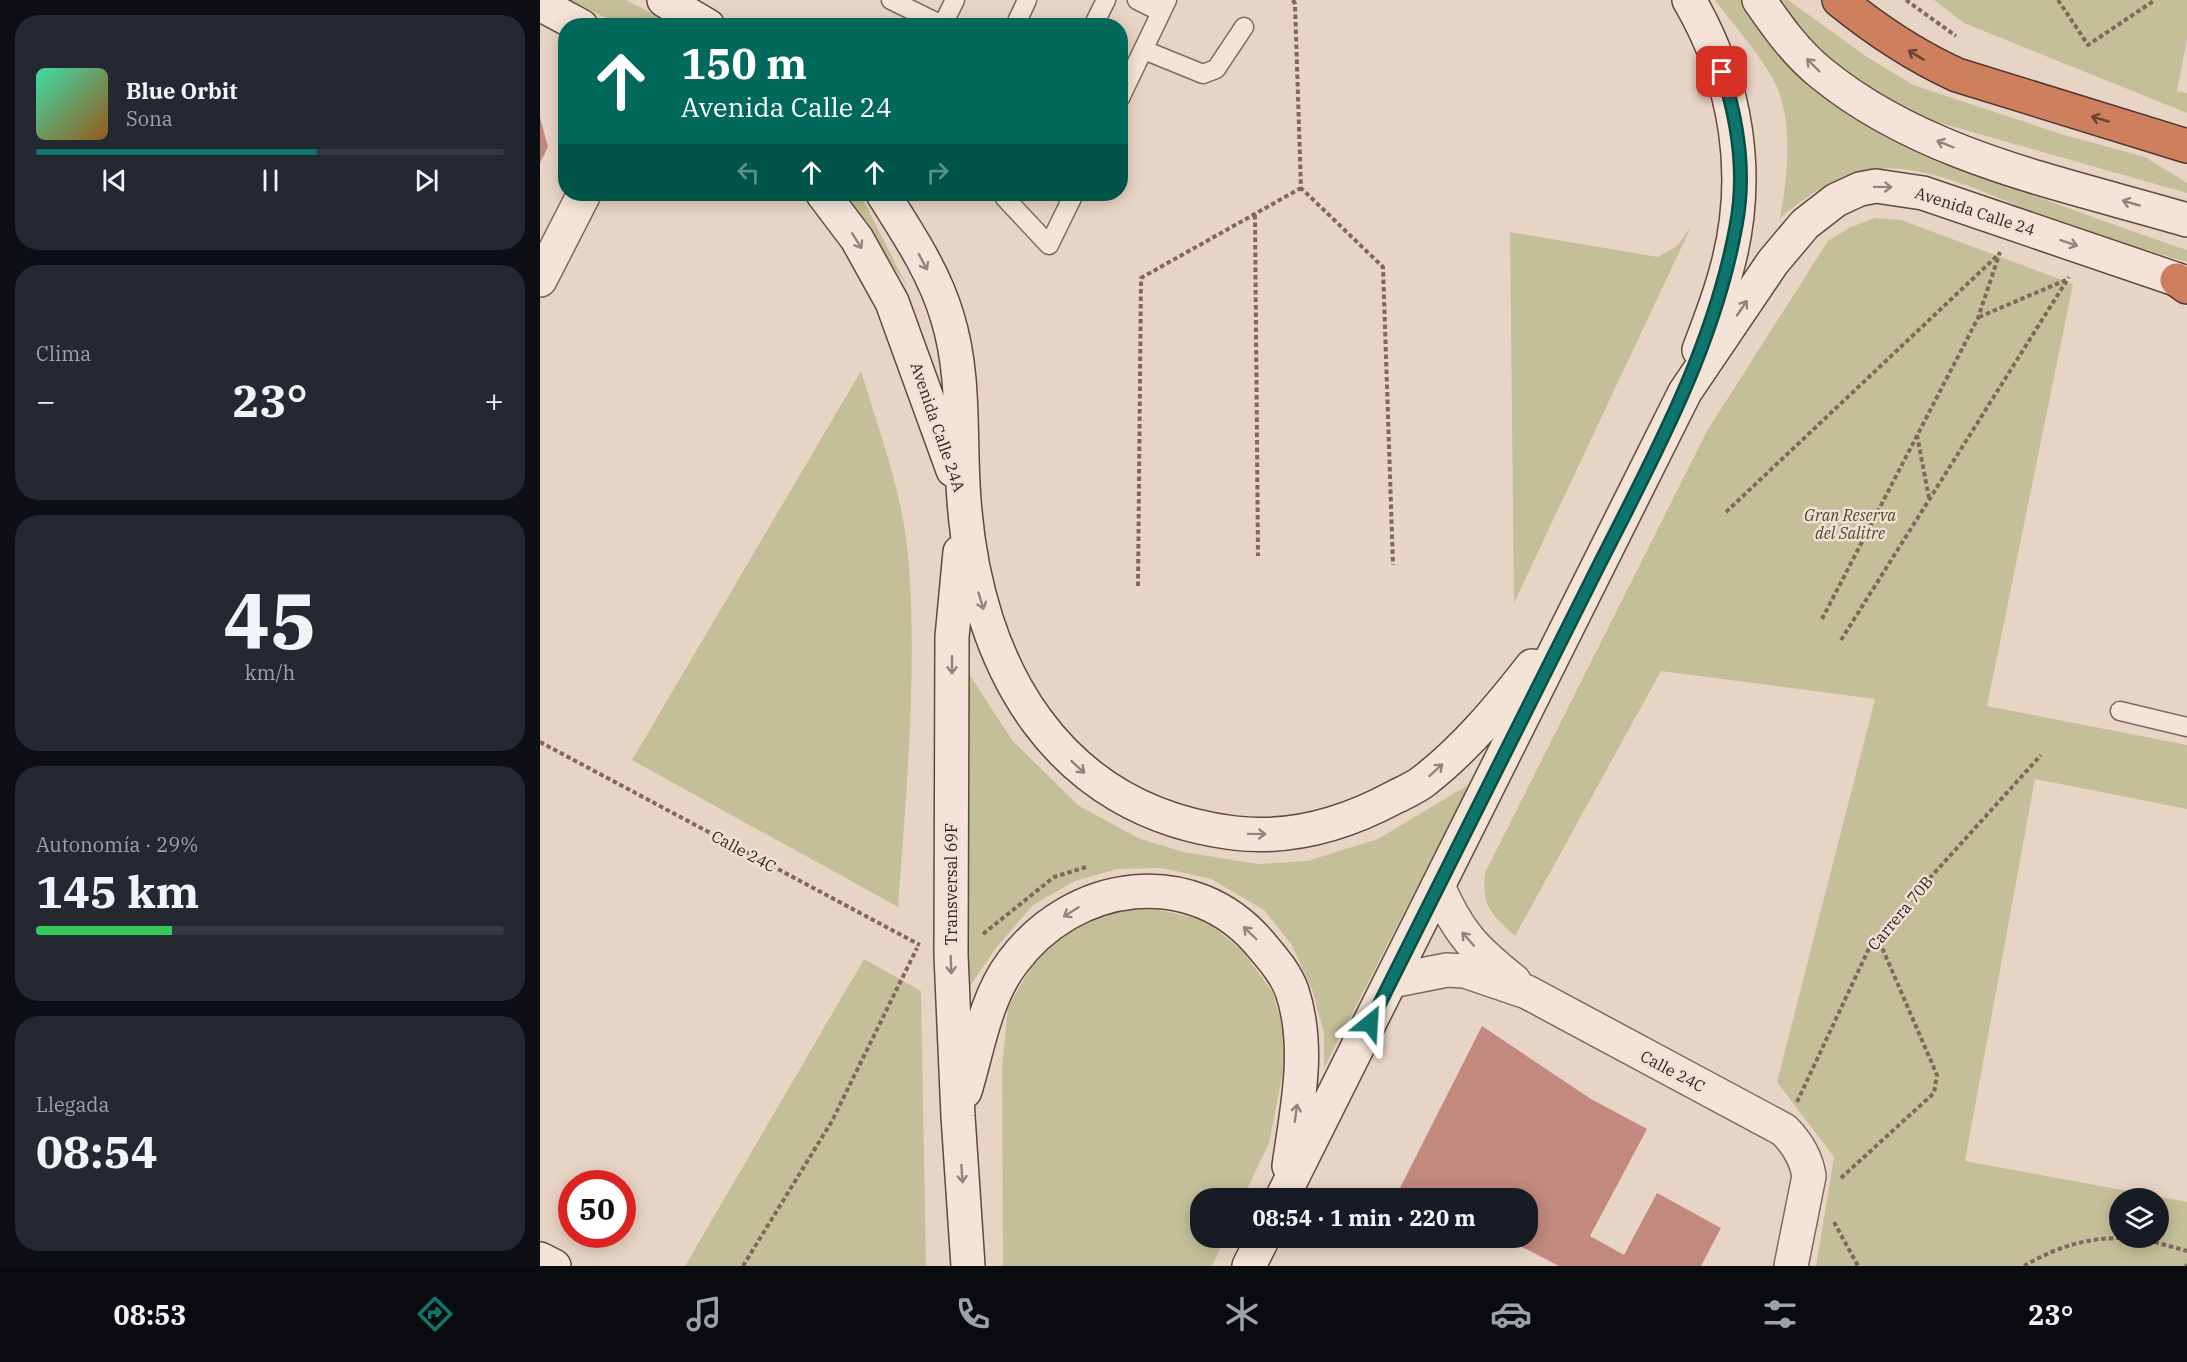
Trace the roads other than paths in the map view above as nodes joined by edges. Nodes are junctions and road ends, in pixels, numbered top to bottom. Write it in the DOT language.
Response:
graph roads {
  1 [pos="891,0"];
  2 [pos="955,0"];
  3 [pos="1027,0"];
  4 [pos="1106,0"];
  5 [pos="1137,0"];
  6 [pos="1689,0"];
  7 [pos="1759,0"];
  8 [pos="1839,0"];
  9 [pos="540,4"];
  10 [pos="1164,6"];
  11 [pos="566,18"];
  12 [pos="928,18"];
  13 [pos="946,18"];
  14 [pos="1019,18"];
  15 [pos="1097,18"];
  16 [pos="1244,27"];
  17 [pos="1144,50"];
  18 [pos="1128,82"];
  19 [pos="2156,135"];
  20 [pos="2187,146"];
  21 [pos="2187,154"];
  22 [pos="580,201"];
  23 [pos="828,201"];
  24 [pos="887,201"];
  25 [pos="1010,201"];
  26 [pos="1071,201"];
  27 [pos="2187,220"];
  28 [pos="540,279"];
  29 [pos="2184,283"];
  30 [pos="1685,392"];
  31 [pos="964,502"];
  32 [pos="1576,611"];
  33 [pos="2120,711"];
  34 [pos="2187,727"];
  35 [pos="1438,886"];
  36 [pos="1391,981"];
  37 [pos="1527,992"];
  38 [pos="958,1116"];
  39 [pos="1285,1188"];
  40 [pos="1288,1188"];
  41 [pos="1258,1248"];
  42 [pos="540,1259"];
  43 [pos="554,1266"];
  44 [pos="969,1266"];
  45 [pos="1250,1266"];
  46 [pos="1791,1266"];
  1 -- 12 [label="lane"];
  2 -- 13 [label="lane"];
  3 -- 14 [label="lane"];
  4 -- 15 [label="lane"];
  5 -- 10 [label="lane"];
  6 -- 30 [label="main road"];
  27 -- 7 [label="main road, one-way"];
  19 -- 8 [label="highway, one-way"];
  9 -- 11 [label="main road"];
  10 -- 17 [label="lane"];
  16 -- 17 [label="lane"];
  17 -- 18 [label="lane"];
  19 -- 20 [label="highway"];
  19 -- 21 [label="main road"];
  22 -- 28 [label="main road"];
  23 -- 31 [label="main road, Avenida Calle 24A, one-way"];
  24 -- 31 [label="main road, Avenida Calle 24A, one-way"];
  25 -- 26 [label="lane"];
  30 -- 29 [label="main road, Avenida Calle 24, one-way"];
  30 -- 32 [label="main road"];
  31 -- 32 [label="main road, one-way"];
  31 -- 38 [label="main road, Transversal 69F, one-way"];
  32 -- 35 [label="main road"];
  33 -- 34 [label="lane"];
  35 -- 36 [label="main road"];
  37 -- 35 [label="main road, Calle 24C, one-way"];
  36 -- 37 [label="main road, Calle 24C"];
  36 -- 40 [label="main road"];
  37 -- 46 [label="main road, Calle 24C"];
  39 -- 38 [label="main road, one-way"];
  38 -- 44 [label="main road, Transversal 69F, one-way"];
  41 -- 45 [label="main road"];
  42 -- 43 [label="main road"];
}
